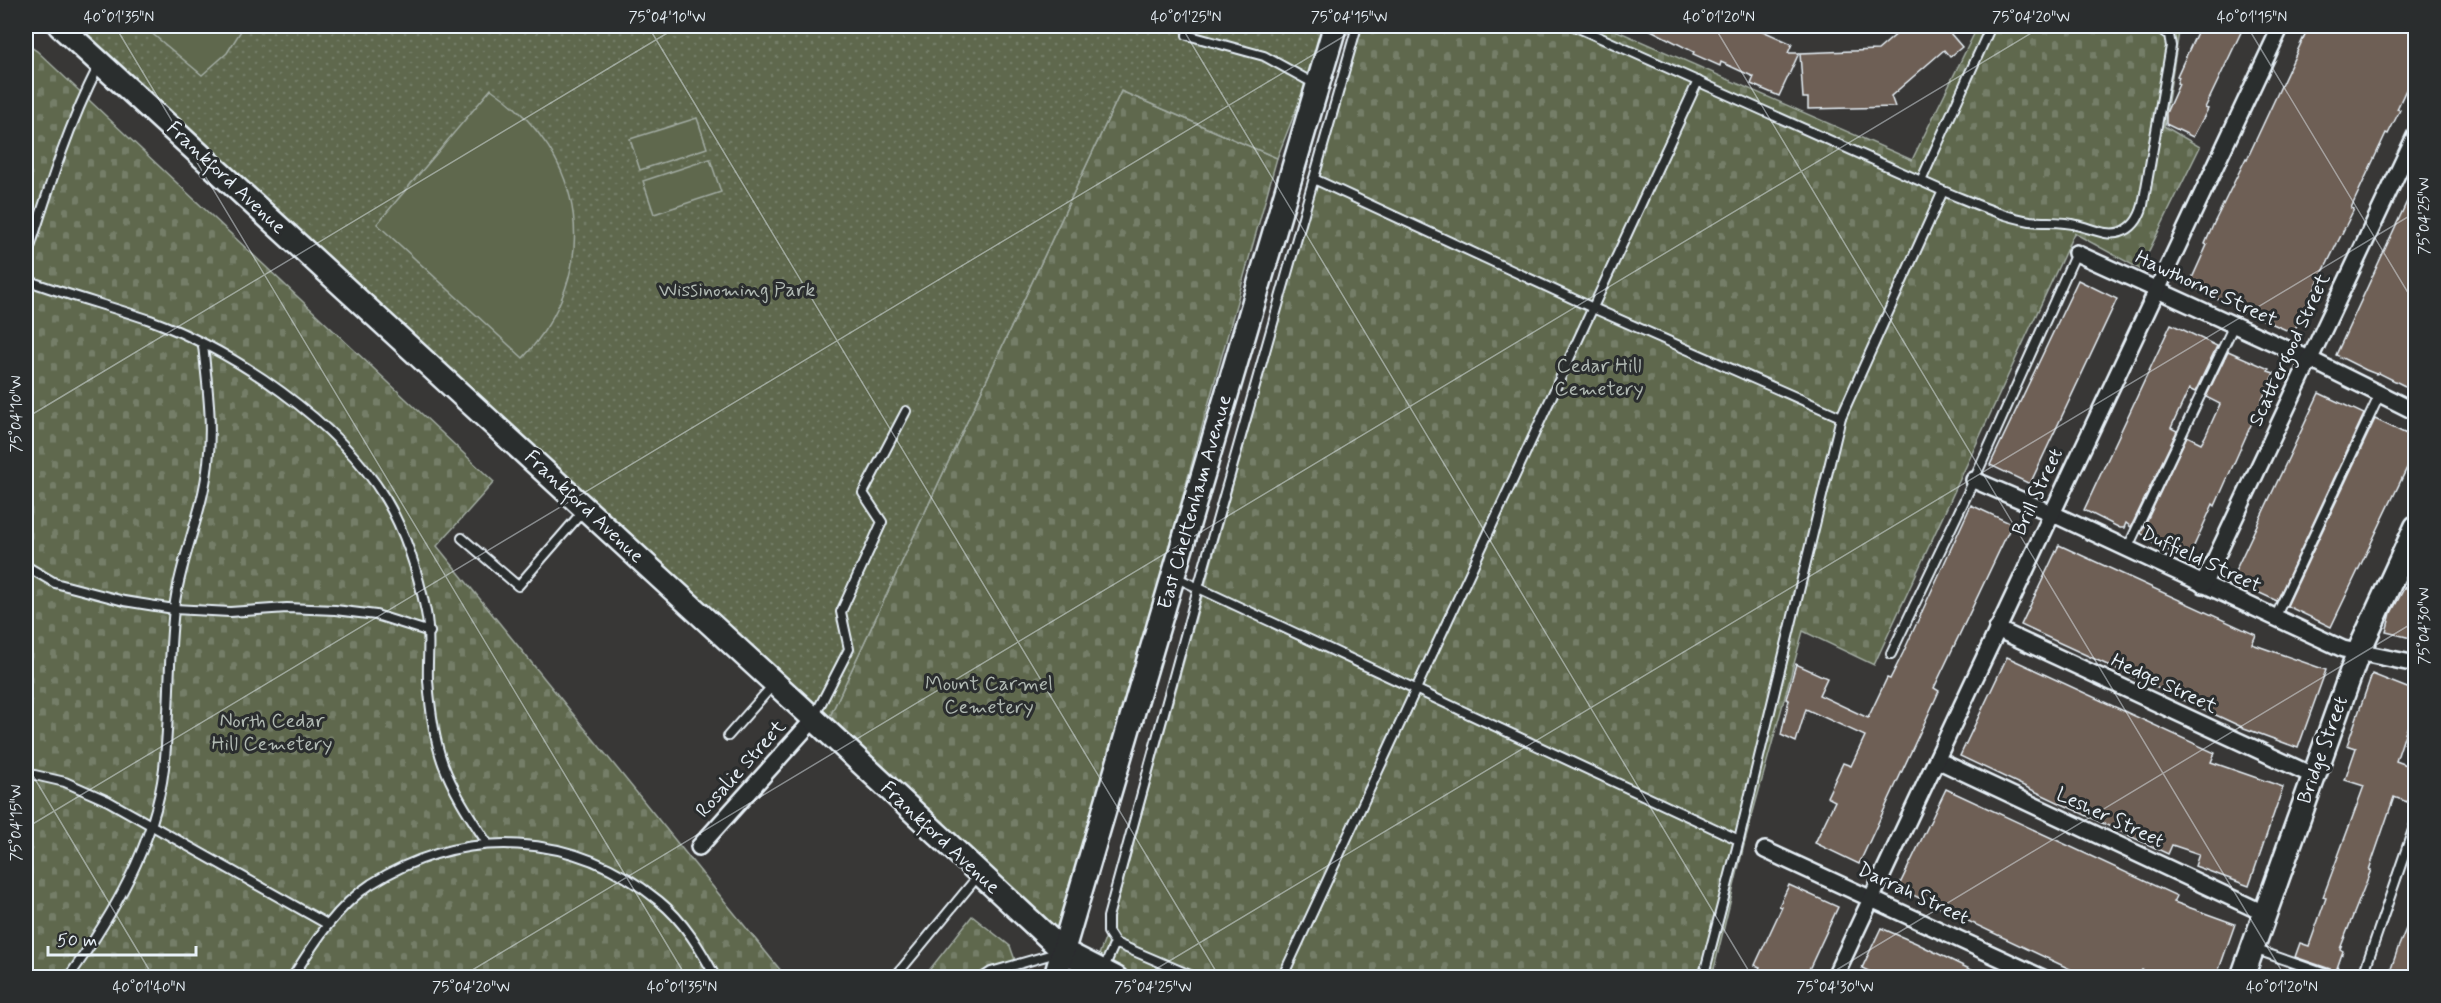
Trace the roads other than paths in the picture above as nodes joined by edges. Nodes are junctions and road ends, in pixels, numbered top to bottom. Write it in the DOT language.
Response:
graph roads {
  1 [pos="60,26"];
  2 [pos="1190,26"];
  3 [pos="1335,26"];
  4 [pos="1357,26"];
  5 [pos="1574,26"];
  6 [pos="1991,26"];
  7 [pos="2156,26"];
  8 [pos="2281,26"];
  9 [pos="100,63"];
  10 [pos="1698,81"];
  11 [pos="1317,85"];
  12 [pos="2415,134"];
  13 [pos="1314,179"];
  14 [pos="1921,181"];
  15 [pos="1943,191"];
  16 [pos="2076,253"];
  17 [pos="26,260"];
  18 [pos="26,280"];
  19 [pos="2157,289"];
  20 [pos="1593,308"];
  21 [pos="2234,325"];
  22 [pos="203,345"];
  23 [pos="2308,359"];
  24 [pos="2380,394"];
  25 [pos="906,411"];
  26 [pos="2415,412"];
  27 [pos="1841,417"];
  28 [pos="1974,480"];
  29 [pos="585,508"];
  30 [pos="2051,513"];
  31 [pos="2415,527"];
  32 [pos="462,538"];
  33 [pos="2127,549"];
  34 [pos="26,566"];
  35 [pos="1173,576"];
  36 [pos="2203,585"];
  37 [pos="1198,588"];
  38 [pos="174,609"];
  39 [pos="2275,618"];
  40 [pos="1997,629"];
  41 [pos="430,632"];
  42 [pos="2358,653"];
  43 [pos="1891,654"];
  44 [pos="2415,664"];
  45 [pos="775,683"];
  46 [pos="1417,690"];
  47 [pos="814,719"];
  48 [pos="728,736"];
  49 [pos="1937,760"];
  50 [pos="26,773"];
  51 [pos="2314,776"];
  52 [pos="2415,821"];
  53 [pos="151,827"];
  54 [pos="1739,840"];
  55 [pos="487,843"];
  56 [pos="699,847"];
  57 [pos="1764,850"];
  58 [pos="979,875"];
  59 [pos="1871,898"];
  60 [pos="2266,914"];
  61 [pos="327,924"];
  62 [pos="1115,943"];
  63 [pos="2253,948"];
  64 [pos="1063,951"];
  65 [pos="1109,974"];
  66 [pos="2038,976"];
  67 [pos="68,978"];
  68 [pos="292,978"];
  69 [pos="716,978"];
  70 [pos="894,978"];
  71 [pos="982,978"];
  72 [pos="1055,978"];
  73 [pos="1197,978"];
  74 [pos="1282,978"];
  75 [pos="1703,978"];
  76 [pos="1834,978"];
  77 [pos="2242,978"];
  78 [pos="2337,978"];
  79 [pos="2362,978"];
  1 -- 9 [label="main road, Frankford Avenue"];
  2 -- 11 [label="lane"];
  3 -- 11 [label="main road, East Cheltenham Avenue"];
  4 -- 13 [label="lane"];
  5 -- 10 [label="lane"];
  6 -- 14 [label="lane"];
  7 -- 15 [label="lane"];
  8 -- 19 [label="street, Brill Street"];
  9 -- 17 [label="lane"];
  9 -- 29 [label="main road, Frankford Avenue"];
  10 -- 14 [label="lane"];
  10 -- 20 [label="lane"];
  11 -- 35 [label="main road, East Cheltenham Avenue"];
  12 -- 23 [label="street, Scattergood Street"];
  13 -- 20 [label="lane"];
  13 -- 37 [label="lane"];
  14 -- 15 [label="lane"];
  15 -- 27 [label="lane"];
  16 -- 19 [label="street, Hawthorne Street"];
  16 -- 28 [label="lane"];
  18 -- 22 [label="lane"];
  19 -- 21 [label="street, Hawthorne Street"];
  19 -- 30 [label="street, Brill Street"];
  20 -- 27 [label="lane"];
  20 -- 46 [label="lane"];
  21 -- 23 [label="street, Hawthorne Street"];
  21 -- 33 [label="lane"];
  22 -- 38 [label="lane"];
  22 -- 41 [label="lane"];
  23 -- 24 [label="street, Hawthorne Street"];
  23 -- 36 [label="street, Scattergood Street"];
  24 -- 26 [label="street, Hawthorne Street"];
  24 -- 39 [label="lane"];
  25 -- 47 [label="lane"];
  27 -- 54 [label="lane"];
  28 -- 30 [label="street, Duffield Street"];
  28 -- 43 [label="lane"];
  29 -- 32 [label="lane"];
  29 -- 45 [label="main road, Frankford Avenue"];
  30 -- 33 [label="street, Duffield Street"];
  30 -- 40 [label="street, Brill Street"];
  31 -- 42 [label="main road, Bridge Street"];
  33 -- 36 [label="street, Duffield Street"];
  34 -- 38 [label="lane"];
  35 -- 37 [label="lane"];
  35 -- 64 [label="main road, East Cheltenham Avenue"];
  36 -- 39 [label="street, Duffield Street"];
  37 -- 46 [label="lane"];
  37 -- 62 [label="lane"];
  38 -- 41 [label="lane"];
  38 -- 53 [label="lane"];
  39 -- 42 [label="street, Duffield Street"];
  40 -- 49 [label="street, Brill Street"];
  40 -- 51 [label="street, Hedge Street"];
  41 -- 55 [label="lane"];
  42 -- 44 [label="street, Duffield Street"];
  42 -- 51 [label="main road, Bridge Street"];
  45 -- 47 [label="main road, Frankford Avenue"];
  45 -- 48 [label="lane"];
  46 -- 54 [label="lane"];
  46 -- 74 [label="lane"];
  47 -- 56 [label="street, Rosalie Street"];
  47 -- 58 [label="main road, Frankford Avenue"];
  49 -- 59 [label="street, Brill Street"];
  49 -- 60 [label="street, Lesher Street"];
  50 -- 53 [label="lane"];
  51 -- 60 [label="main road, Bridge Street"];
  52 -- 79 [label="lane"];
  53 -- 61 [label="lane"];
  53 -- 67 [label="lane"];
  54 -- 75 [label="lane"];
  55 -- 61 [label="lane"];
  55 -- 69 [label="lane"];
  57 -- 59 [label="street, Darrah Street"];
  58 -- 64 [label="main road, Frankford Avenue"];
  58 -- 70 [label="lane"];
  59 -- 66 [label="street, Darrah Street"];
  59 -- 76 [label="street, Brill Street"];
  60 -- 63 [label="main road, Bridge Street"];
  61 -- 68 [label="lane"];
  62 -- 65 [label="lane"];
  62 -- 73 [label="lane"];
  63 -- 77 [label="main road, Bridge Street"];
  63 -- 78 [label="lane"];
  64 -- 65 [label="main road, Frankford Avenue"];
  64 -- 71 [label="lane"];
  64 -- 72 [label="main road, East Cheltenham Avenue"];
}
